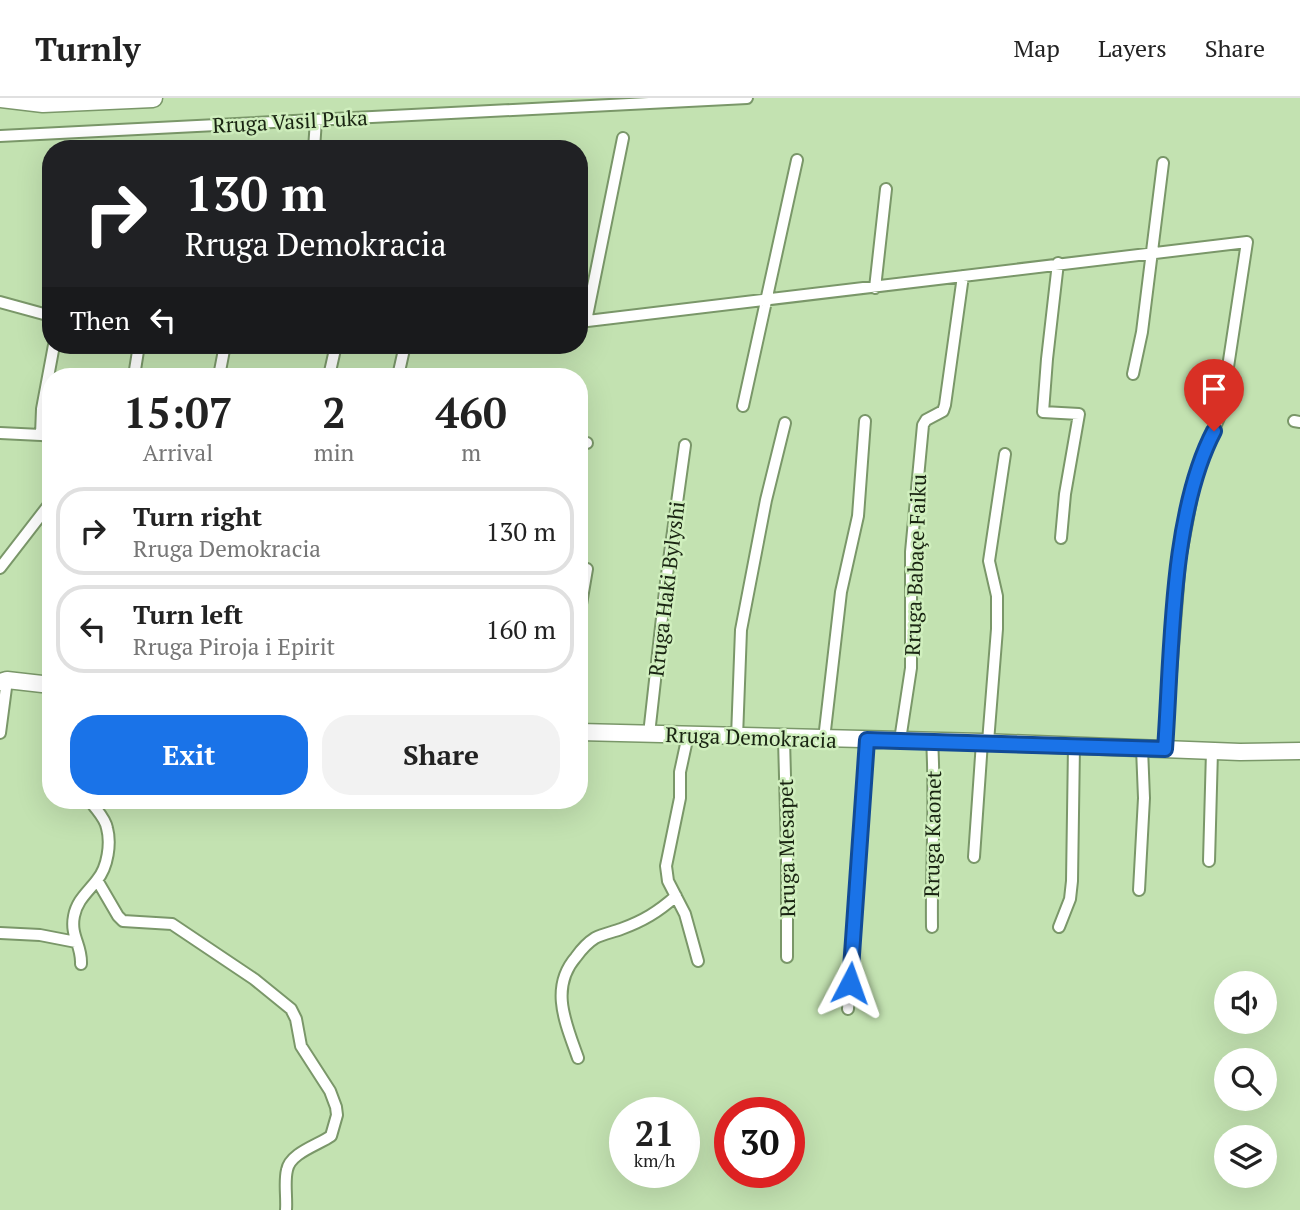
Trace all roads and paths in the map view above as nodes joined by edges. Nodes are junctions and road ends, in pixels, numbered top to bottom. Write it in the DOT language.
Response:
graph roads {
  1 [pos="0,98"];
  2 [pos="153,98"];
  3 [pos="747,98"];
  4 [pos="316,120"];
  5 [pos="0,136"];
  6 [pos="622,138"];
  7 [pos="315,140"];
  8 [pos="797,160"];
  9 [pos="1163,163"];
  10 [pos="886,189"];
  11 [pos="1151,253"];
  12 [pos="1058,263"];
  13 [pos="963,276"];
  14 [pos="875,288"];
  15 [pos="588,298"];
  16 [pos="766,300"];
  17 [pos="0,302"];
  18 [pos="42,314"];
  19 [pos="588,320"];
  20 [pos="1133,374"];
  21 [pos="743,406"];
  22 [pos="865,421"];
  23 [pos="785,423"];
  24 [pos="0,433"];
  25 [pos="42,436"];
  26 [pos="685,445"];
  27 [pos="1004,454"];
  28 [pos="42,514"];
  29 [pos="1061,538"];
  30 [pos="0,568"];
  31 [pos="2,679"];
  32 [pos="42,684"];
  33 [pos="588,732"];
  34 [pos="0,733"];
  35 [pos="649,734"];
  36 [pos="688,735"];
  37 [pos="737,737"];
  38 [pos="784,738"];
  39 [pos="824,739"];
  40 [pos="867,740"];
  41 [pos="900,740"];
  42 [pos="932,740"];
  43 [pos="985,742"];
  44 [pos="1074,746"];
  45 [pos="1142,748"];
  46 [pos="1165,749"];
  47 [pos="1212,751"];
  48 [pos="1300,751"];
  49 [pos="96,809"];
  50 [pos="974,857"];
  51 [pos="1209,861"];
  52 [pos="97,880"];
  53 [pos="1139,890"];
  54 [pos="676,896"];
  55 [pos="932,927"];
  56 [pos="1059,927"];
  57 [pos="0,933"];
  58 [pos="76,942"];
  59 [pos="787,957"];
  60 [pos="698,961"];
  61 [pos="81,964"];
  62 [pos="848,1009"];
  63 [pos="578,1058"];
  64 [pos="286,1210"];
  1 -- 2 [label="main road"];
  3 -- 4 [label="street, Rruga Vasil Puka"];
  4 -- 5 [label="street, Rruga Vasil Puka"];
  4 -- 7 [label="street"];
  6 -- 15 [label="street"];
  8 -- 16 [label="street"];
  9 -- 11 [label="street"];
  10 -- 14 [label="street"];
  11 -- 12 [label="street"];
  11 -- 20 [label="street"];
  11 -- 46 [label="street"];
  12 -- 13 [label="street"];
  12 -- 29 [label="street"];
  13 -- 14 [label="street"];
  13 -- 41 [label="street, Rruga Babaçe Faiku"];
  14 -- 16 [label="street"];
  16 -- 19 [label="street"];
  16 -- 21 [label="street"];
  17 -- 18 [label="street"];
  22 -- 39 [label="street"];
  23 -- 37 [label="street"];
  24 -- 25 [label="street"];
  26 -- 35 [label="street, Rruga Haki Bylyshi"];
  27 -- 43 [label="street"];
  28 -- 30 [label="street"];
  31 -- 32 [label="main road"];
  31 -- 34 [label="street"];
  33 -- 35 [label="main road, Rruga Demokracia"];
  35 -- 36 [label="main road, Rruga Demokracia"];
  36 -- 37 [label="main road, Rruga Demokracia"];
  36 -- 54 [label="street"];
  37 -- 38 [label="main road, Rruga Demokracia"];
  38 -- 39 [label="main road, Rruga Demokracia"];
  38 -- 59 [label="street, Rruga Mesapet"];
  39 -- 40 [label="main road, Rruga Demokracia"];
  40 -- 41 [label="main road, Rruga Demokracia"];
  40 -- 62 [label="street"];
  41 -- 42 [label="main road, Rruga Demokracia"];
  42 -- 43 [label="main road, Rruga Demokracia"];
  42 -- 55 [label="street, Rruga Kaonet"];
  43 -- 44 [label="main road, Rruga Demokracia"];
  43 -- 50 [label="street"];
  44 -- 45 [label="main road, Rruga Demokracia"];
  44 -- 56 [label="street"];
  45 -- 46 [label="main road, Rruga Demokracia"];
  45 -- 53 [label="street"];
  46 -- 47 [label="main road, Rruga Demokracia"];
  47 -- 48 [label="main road, Rruga Demokracia"];
  47 -- 51 [label="street"];
  49 -- 52 [label="street"];
  52 -- 58 [label="street"];
  52 -- 64 [label="street"];
  54 -- 60 [label="street"];
  54 -- 63 [label="street"];
  57 -- 58 [label="street"];
  58 -- 61 [label="street"];
}
